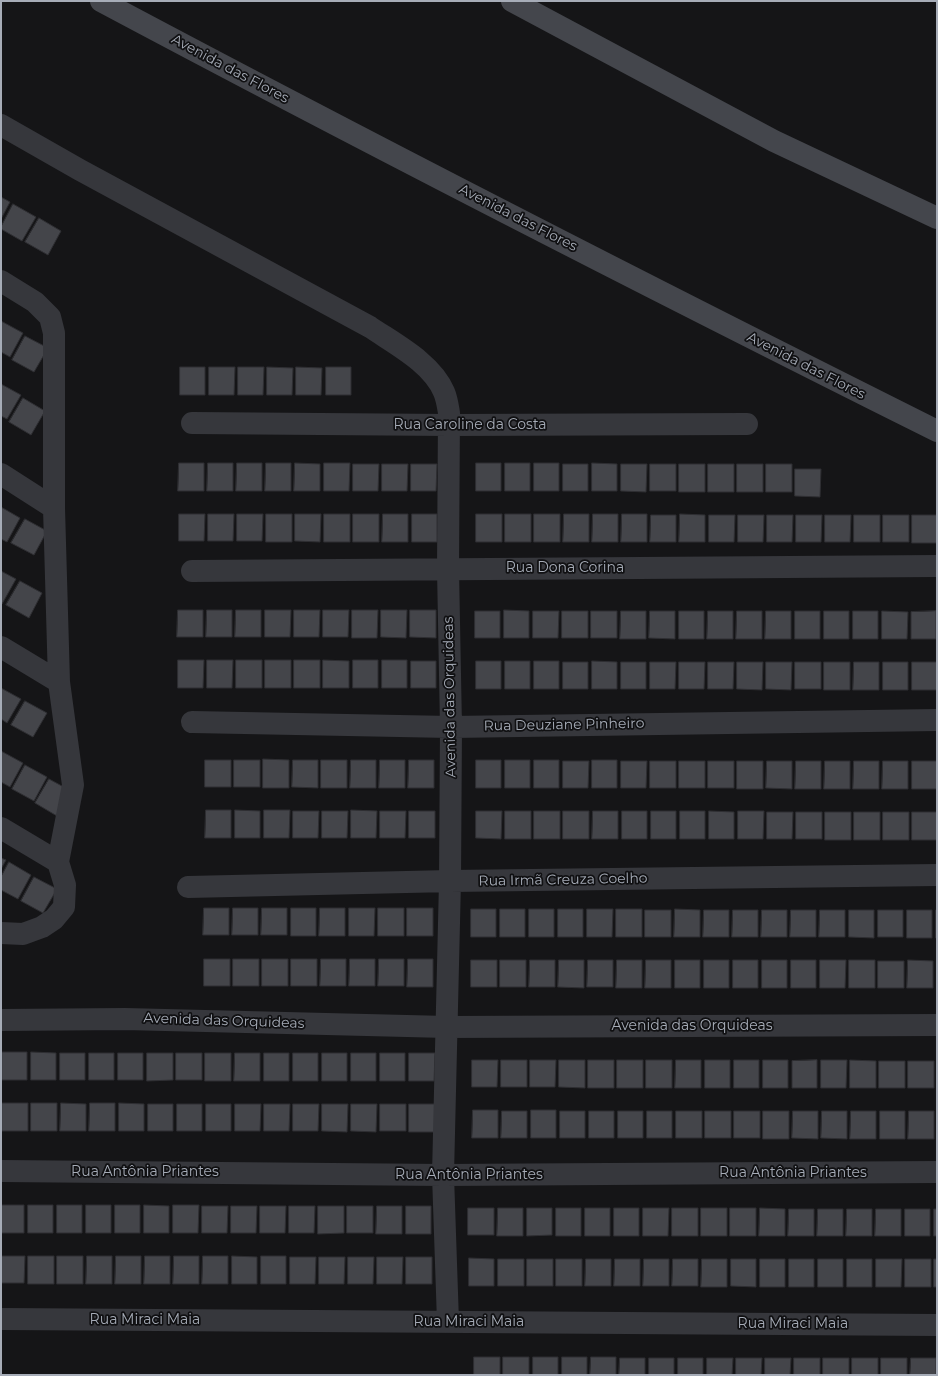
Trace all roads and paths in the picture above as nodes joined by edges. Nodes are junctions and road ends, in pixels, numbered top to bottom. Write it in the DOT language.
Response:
graph roads {
  1 [pos="101,1"];
  2 [pos="512,1"];
  3 [pos="1,125"];
  4 [pos="937,218"];
  5 [pos="1,281"];
  6 [pos="192,423"];
  7 [pos="748,424"];
  8 [pos="449,425"];
  9 [pos="937,431"];
  10 [pos="1,474"];
  11 [pos="54,508"];
  12 [pos="937,566"];
  13 [pos="448,569"];
  14 [pos="192,571"];
  15 [pos="1,647"];
  16 [pos="59,682"];
  17 [pos="937,720"];
  18 [pos="192,722"];
  19 [pos="451,727"];
  20 [pos="1,828"];
  21 [pos="58,862"];
  22 [pos="937,875"];
  23 [pos="450,881"];
  24 [pos="188,887"];
  25 [pos="1,933"];
  26 [pos="1,1020"];
  27 [pos="937,1025"];
  28 [pos="447,1027"];
  29 [pos="1,1171"];
  30 [pos="937,1172"];
  31 [pos="443,1175"];
  32 [pos="1,1319"];
  33 [pos="448,1322"];
  34 [pos="937,1325"];
  1 -- 9 [label="main road, Avenida das Flores"];
  2 -- 4 [label="main road"];
  3 -- 8 [label="street, Avenida das Orquideas"];
  5 -- 11 [label="street"];
  6 -- 8 [label="street, Rua Caroline da Costa"];
  7 -- 8 [label="street, Rua Caroline da Costa"];
  8 -- 13 [label="street, Avenida das Orquideas"];
  10 -- 11 [label="street"];
  11 -- 16 [label="street"];
  12 -- 13 [label="street, Rua Dona Corina"];
  13 -- 14 [label="street, Rua Dona Corina"];
  13 -- 19 [label="street, Avenida das Orquideas"];
  15 -- 16 [label="street"];
  16 -- 21 [label="street"];
  17 -- 19 [label="street, Rua Deuziane Pinheiro"];
  18 -- 19 [label="street, Rua Deuziane Pinheiro"];
  19 -- 23 [label="street, Avenida das Orquideas"];
  20 -- 21 [label="street"];
  21 -- 25 [label="street"];
  22 -- 23 [label="street, Rua Irmã Creuza Coelho"];
  23 -- 24 [label="street, Rua Irmã Creuza Coelho"];
  23 -- 28 [label="street, Avenida das Orquideas"];
  26 -- 28 [label="street, Avenida das Orquideas"];
  27 -- 28 [label="street, Avenida das Orquideas"];
  28 -- 31 [label="street, Avenida das Orquideas"];
  29 -- 31 [label="street, Rua Antônia Priantes"];
  30 -- 31 [label="street, Rua Antônia Priantes"];
  31 -- 33 [label="street, Avenida das Orquideas"];
  32 -- 33 [label="street, Rua Miraci Maia"];
  33 -- 34 [label="street, Rua Miraci Maia"];
}
